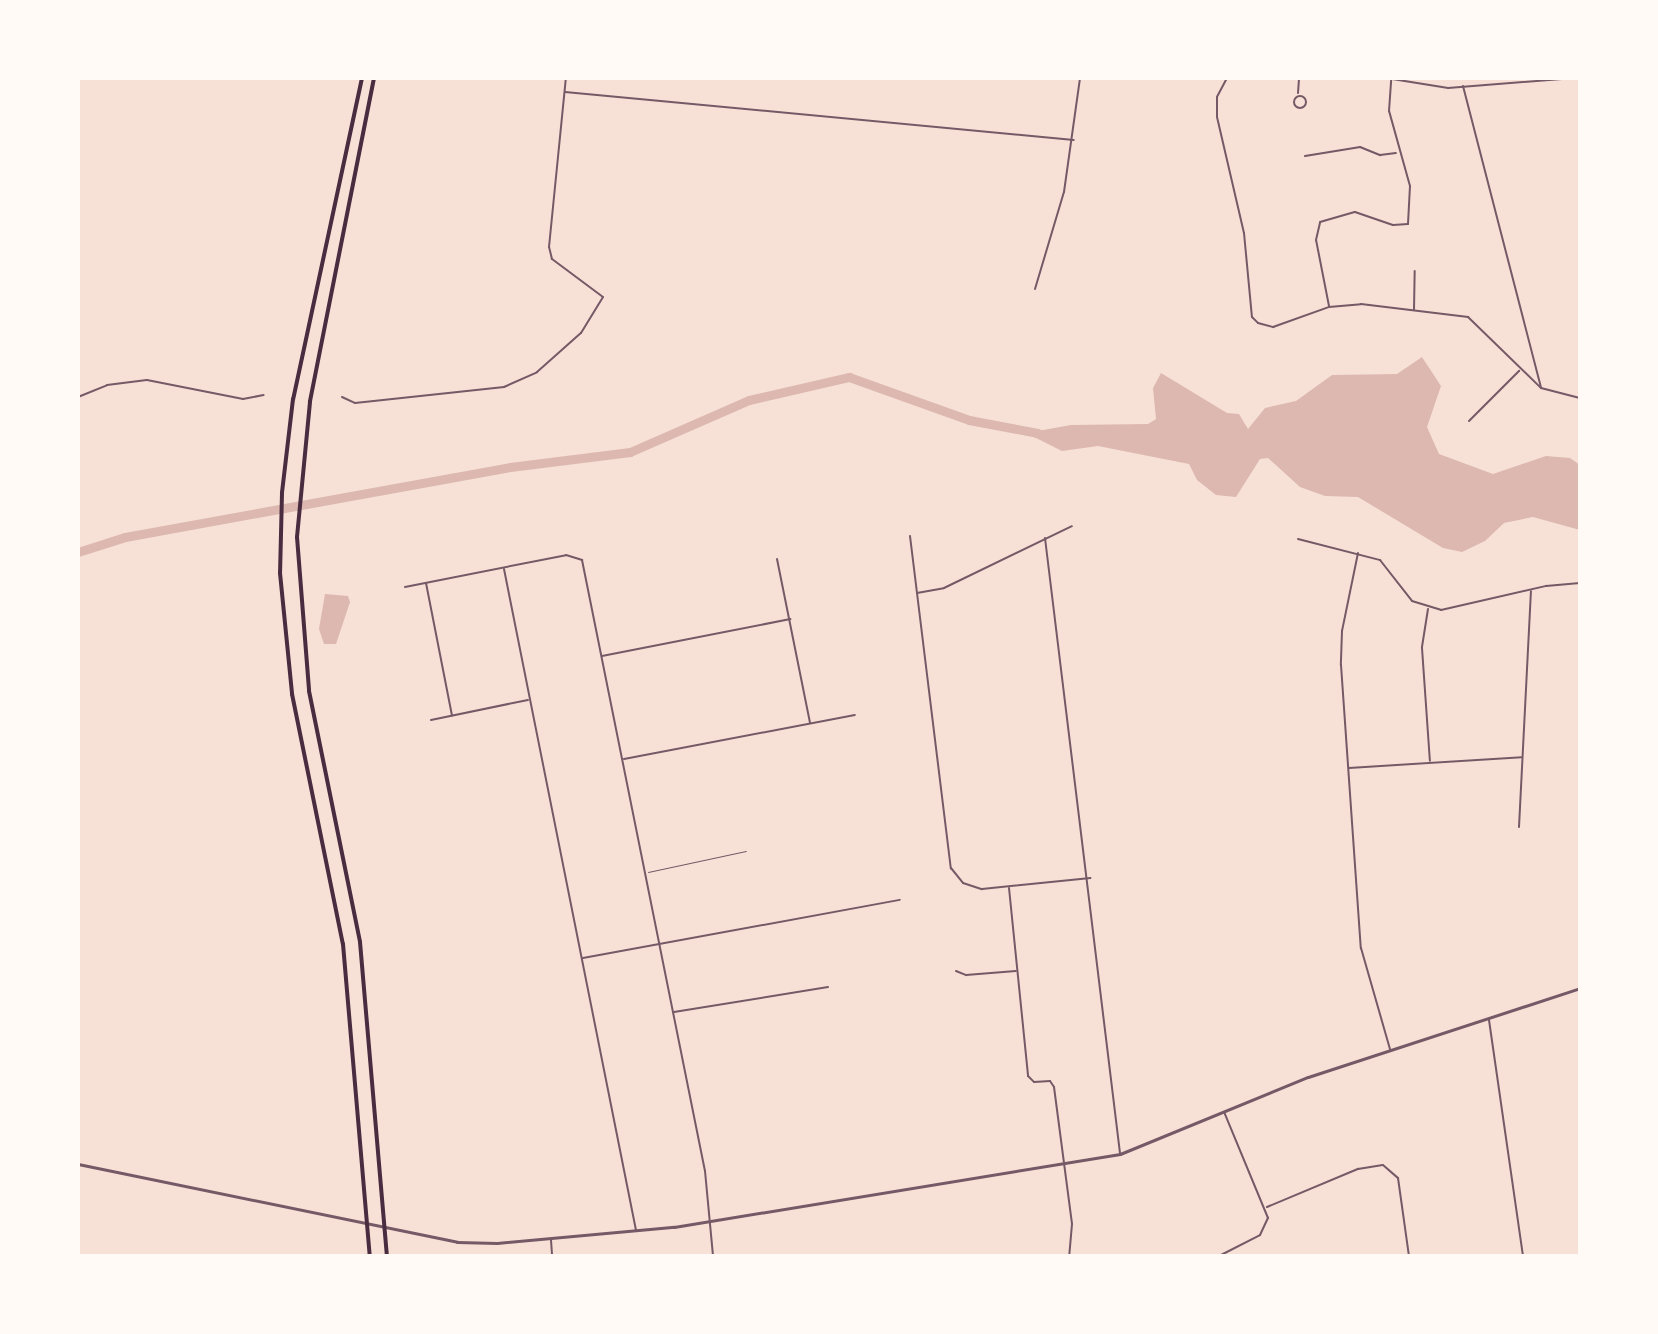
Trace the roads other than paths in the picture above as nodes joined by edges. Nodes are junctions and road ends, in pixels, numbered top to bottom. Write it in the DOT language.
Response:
graph roads {
  1 [pos="362,78"];
  2 [pos="374,78"];
  3 [pos="566,78"];
  4 [pos="1080,78"];
  5 [pos="1227,78"];
  6 [pos="1299,78"];
  7 [pos="1386,78"];
  8 [pos="1575,78"];
  9 [pos="1391,79"];
  10 [pos="1463,86"];
  11 [pos="565,92"];
  12 [pos="1298,94"];
  13 [pos="1074,140"];
  14 [pos="1398,152"];
  15 [pos="1305,156"];
  16 [pos="1415,271"];
  17 [pos="1035,289"];
  18 [pos="1329,307"];
  19 [pos="1414,311"];
  20 [pos="1520,370"];
  21 [pos="1541,388"];
  22 [pos="264,395"];
  23 [pos="78,397"];
  24 [pos="342,397"];
  25 [pos="1580,398"];
  26 [pos="1469,421"];
  27 [pos="1072,526"];
  28 [pos="910,536"];
  29 [pos="1045,538"];
  30 [pos="1298,539"];
  31 [pos="1358,553"];
  32 [pos="777,559"];
  33 [pos="504,567"];
  34 [pos="426,583"];
  35 [pos="1580,583"];
  36 [pos="405,587"];
  37 [pos="1531,589"];
  38 [pos="917,593"];
  39 [pos="1428,607"];
  40 [pos="790,619"];
  41 [pos="602,656"];
  42 [pos="529,700"];
  43 [pos="452,715"];
  44 [pos="855,715"];
  45 [pos="431,720"];
  46 [pos="810,724"];
  47 [pos="1523,757"];
  48 [pos="623,760"];
  49 [pos="1430,762"];
  50 [pos="1348,768"];
  51 [pos="1519,827"];
  52 [pos="746,851"];
  53 [pos="645,873"];
  54 [pos="1090,878"];
  55 [pos="1009,887"];
  56 [pos="900,900"];
  57 [pos="660,944"];
  58 [pos="582,958"];
  59 [pos="956,971"];
  60 [pos="1017,971"];
  61 [pos="828,987"];
  62 [pos="1580,988"];
  63 [pos="673,1012"];
  64 [pos="1489,1018"];
  65 [pos="1391,1050"];
  66 [pos="1224,1113"];
  67 [pos="1120,1154"];
  68 [pos="78,1164"];
  69 [pos="1062,1165"];
  70 [pos="1267,1207"];
  71 [pos="712,1222"];
  72 [pos="636,1231"];
  73 [pos="551,1239"];
  74 [pos="370,1256"];
  75 [pos="387,1256"];
  76 [pos="552,1256"];
  77 [pos="713,1256"];
  78 [pos="1069,1256"];
  79 [pos="1219,1256"];
  80 [pos="1409,1256"];
  81 [pos="1523,1256"];
  1 -- 74 [label="highway"];
  2 -- 75 [label="highway"];
  3 -- 11 [label="street"];
  4 -- 13 [label="street"];
  5 -- 18 [label="street"];
  6 -- 12 [label="street"];
  7 -- 9 [label="street"];
  8 -- 10 [label="street"];
  9 -- 10 [label="street"];
  9 -- 14 [label="street"];
  10 -- 21 [label="street"];
  11 -- 13 [label="street"];
  11 -- 24 [label="street"];
  13 -- 17 [label="street"];
  14 -- 15 [label="street"];
  14 -- 18 [label="street"];
  16 -- 19 [label="street"];
  18 -- 19 [label="street"];
  19 -- 20 [label="street"];
  20 -- 21 [label="street"];
  20 -- 26 [label="street"];
  21 -- 25 [label="street"];
  22 -- 23 [label="street"];
  27 -- 29 [label="street"];
  28 -- 38 [label="street"];
  29 -- 38 [label="street"];
  29 -- 54 [label="street"];
  30 -- 31 [label="street"];
  31 -- 39 [label="street"];
  31 -- 50 [label="street"];
  32 -- 40 [label="street"];
  33 -- 34 [label="street"];
  33 -- 41 [label="street"];
  33 -- 42 [label="street"];
  34 -- 36 [label="street"];
  34 -- 43 [label="street"];
  35 -- 37 [label="street"];
  37 -- 39 [label="street"];
  37 -- 47 [label="street"];
  38 -- 55 [label="street"];
  39 -- 49 [label="street"];
  40 -- 41 [label="street"];
  40 -- 46 [label="street"];
  41 -- 48 [label="street"];
  42 -- 43 [label="street"];
  42 -- 58 [label="street"];
  43 -- 45 [label="street"];
  44 -- 46 [label="street"];
  46 -- 48 [label="street"];
  47 -- 49 [label="street"];
  47 -- 51 [label="street"];
  48 -- 53 [label="street"];
  49 -- 50 [label="street"];
  50 -- 65 [label="street"];
  52 -- 53 [label="lane"];
  53 -- 57 [label="street"];
  54 -- 55 [label="street"];
  54 -- 67 [label="street"];
  55 -- 60 [label="street"];
  56 -- 57 [label="street"];
  57 -- 58 [label="street"];
  57 -- 63 [label="street"];
  58 -- 72 [label="street"];
  59 -- 60 [label="street"];
  60 -- 69 [label="street"];
  61 -- 63 [label="street"];
  62 -- 64 [label="street"];
  63 -- 71 [label="street"];
  64 -- 65 [label="street"];
  64 -- 81 [label="street"];
  65 -- 66 [label="street"];
  66 -- 67 [label="street"];
  66 -- 70 [label="street"];
  67 -- 69 [label="street"];
  68 -- 73 [label="street"];
  69 -- 71 [label="street"];
  69 -- 78 [label="street"];
  70 -- 79 [label="street"];
  70 -- 80 [label="street"];
  71 -- 72 [label="street"];
  71 -- 77 [label="street"];
  72 -- 73 [label="street"];
  73 -- 76 [label="street"];
}
